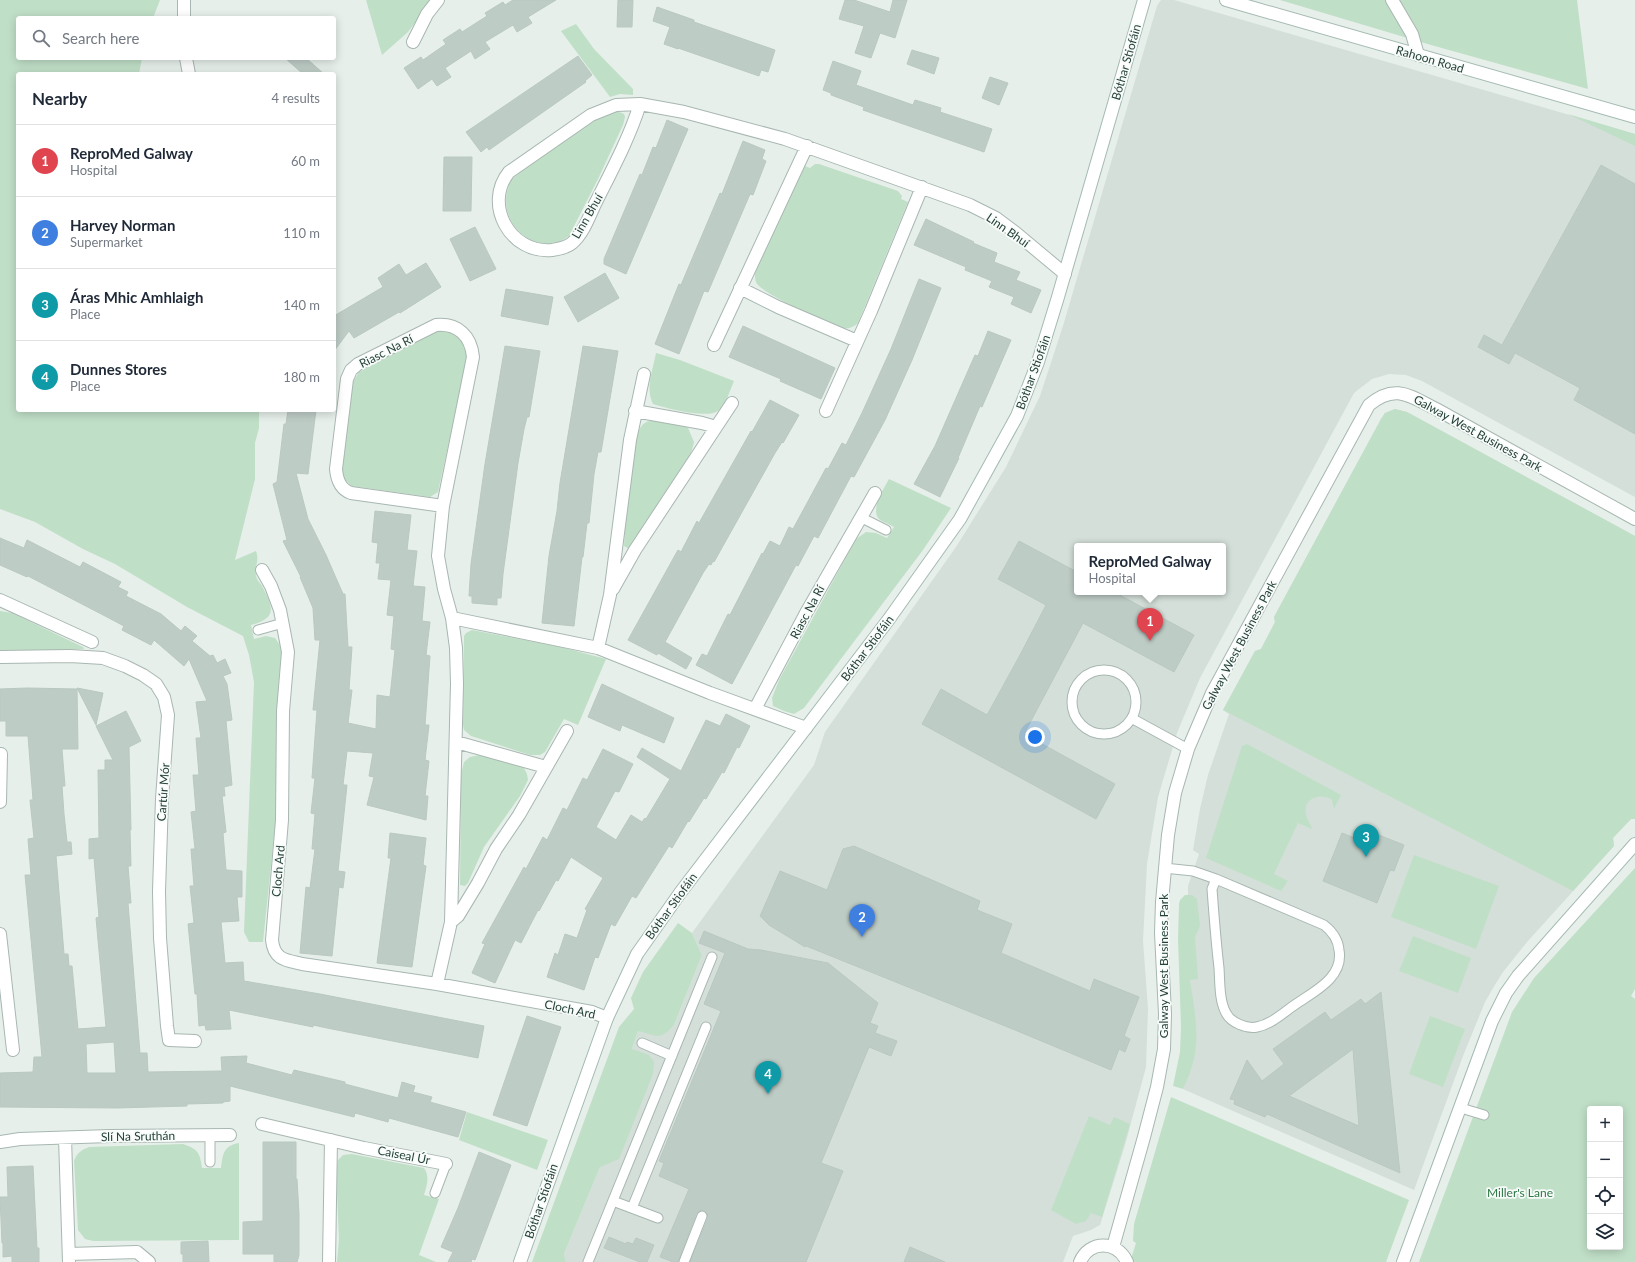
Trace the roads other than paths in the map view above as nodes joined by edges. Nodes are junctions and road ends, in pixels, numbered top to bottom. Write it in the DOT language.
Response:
graph roads {
  1 [pos="184,0"];
  2 [pos="438,0"];
  3 [pos="1144,0"];
  4 [pos="1226,0"];
  5 [pos="1392,0"];
  6 [pos="184,16"];
  7 [pos="414,42"];
  8 [pos="1418,55"];
  9 [pos="186,60"];
  10 [pos="189,72"];
  11 [pos="640,104"];
  12 [pos="1635,118"];
  13 [pos="806,146"];
  14 [pos="922,188"];
  15 [pos="1065,274"];
  16 [pos="740,288"];
  17 [pos="857,341"];
  18 [pos="714,345"];
  19 [pos="644,374"];
  20 [pos="732,403"];
  21 [pos="635,411"];
  22 [pos="826,411"];
  23 [pos="716,427"];
  24 [pos="876,493"];
  25 [pos="443,506"];
  26 [pos="1634,516"];
  27 [pos="862,518"];
  28 [pos="886,530"];
  29 [pos="262,570"];
  30 [pos="610,595"];
  31 [pos="0,600"];
  32 [pos="452,618"];
  33 [pos="283,623"];
  34 [pos="258,630"];
  35 [pos="92,642"];
  36 [pos="598,648"];
  37 [pos="0,657"];
  38 [pos="755,709"];
  39 [pos="1133,719"];
  40 [pos="806,728"];
  41 [pos="567,731"];
  42 [pos="456,742"];
  43 [pos="1188,748"];
  44 [pos="1,754"];
  45 [pos="546,767"];
  46 [pos="0,802"];
  47 [pos="1635,844"];
  48 [pos="1164,868"];
  49 [pos="1216,879"];
  50 [pos="451,922"];
  51 [pos="0,934"];
  52 [pos="712,957"];
  53 [pos="2,977"];
  54 [pos="437,984"];
  55 [pos="608,1018"];
  56 [pos="706,1027"];
  57 [pos="195,1041"];
  58 [pos="642,1042"];
  59 [pos="13,1050"];
  60 [pos="672,1056"];
  61 [pos="1461,1108"];
  62 [pos="1484,1115"];
  63 [pos="262,1124"];
  64 [pos="210,1135"];
  65 [pos="230,1135"];
  66 [pos="65,1138"];
  67 [pos="331,1140"];
  68 [pos="0,1142"];
  69 [pos="210,1162"];
  70 [pos="446,1164"];
  71 [pos="435,1194"];
  72 [pos="613,1200"];
  73 [pos="632,1208"];
  74 [pos="702,1216"];
  75 [pos="658,1218"];
  76 [pos="1114,1247"];
  77 [pos="69,1258"];
  78 [pos="149,1262"];
  79 [pos="329,1262"];
  80 [pos="520,1262"];
  81 [pos="588,1262"];
  82 [pos="684,1262"];
  83 [pos="1080,1262"];
  84 [pos="1127,1262"];
  85 [pos="1403,1262"];
  1 -- 6 [label="street"];
  2 -- 7 [label="street"];
  3 -- 15 [label="street, Bóthar Stiofáin"];
  4 -- 8 [label="street, Rahoon Road"];
  5 -- 8 [label="street"];
  8 -- 12 [label="street, Rahoon Road"];
  9 -- 10 [label="street"];
  11 -- 11 [label="street, Linn Bhuí"];
  11 -- 13 [label="street, Linn Bhuí"];
  13 -- 14 [label="street, Linn Bhuí"];
  13 -- 16 [label="street"];
  14 -- 15 [label="street, Linn Bhuí"];
  14 -- 17 [label="street"];
  15 -- 40 [label="street, Bóthar Stiofáin"];
  16 -- 17 [label="street"];
  16 -- 18 [label="street"];
  17 -- 22 [label="street"];
  19 -- 21 [label="street"];
  20 -- 23 [label="street"];
  21 -- 23 [label="street"];
  21 -- 30 [label="street"];
  23 -- 30 [label="street"];
  24 -- 27 [label="street, Riasc Na Rí"];
  25 -- 25 [label="street, Riasc Na Rí"];
  25 -- 32 [label="street, Riasc Na Rí"];
  26 -- 43 [label="street, Galway West Business Park"];
  27 -- 28 [label="lane"];
  27 -- 38 [label="street, Riasc Na Rí"];
  29 -- 33 [label="street, Cloch Ard"];
  30 -- 36 [label="street"];
  31 -- 35 [label="street"];
  32 -- 36 [label="street"];
  32 -- 42 [label="street, Riasc Na Rí"];
  33 -- 34 [label="lane"];
  33 -- 54 [label="street, Cloch Ard"];
  36 -- 38 [label="street"];
  37 -- 57 [label="street, Cartúr Mór"];
  38 -- 40 [label="street"];
  39 -- 39 [label="lane"];
  39 -- 43 [label="lane"];
  40 -- 55 [label="street, Bóthar Stiofáin"];
  41 -- 45 [label="street"];
  42 -- 45 [label="street"];
  42 -- 50 [label="street"];
  43 -- 48 [label="street, Galway West Business Park"];
  44 -- 46 [label="street"];
  45 -- 50 [label="street"];
  47 -- 61 [label="street"];
  48 -- 49 [label="lane"];
  48 -- 76 [label="street, Galway West Business Park"];
  49 -- 49 [label="lane"];
  50 -- 54 [label="street"];
  51 -- 53 [label="street"];
  52 -- 60 [label="lane"];
  53 -- 59 [label="street"];
  54 -- 55 [label="street, Cloch Ard"];
  55 -- 80 [label="street, Bóthar Stiofáin"];
  56 -- 73 [label="lane"];
  58 -- 60 [label="lane"];
  60 -- 72 [label="lane"];
  61 -- 62 [label="lane"];
  61 -- 85 [label="street"];
  63 -- 67 [label="street, Caiseal Úr"];
  64 -- 65 [label="street, Slí Na Sruthán"];
  64 -- 66 [label="street, Slí Na Sruthán"];
  64 -- 69 [label="lane"];
  66 -- 68 [label="street, Slí Na Sruthán"];
  66 -- 77 [label="street"];
  67 -- 70 [label="street, Caiseal Úr"];
  67 -- 79 [label="street"];
  70 -- 71 [label="lane, Caiseal Úr"];
  72 -- 73 [label="lane"];
  72 -- 81 [label="lane"];
  73 -- 75 [label="lane"];
  74 -- 82 [label="lane"];
  76 -- 83 [label="street"];
  76 -- 84 [label="street"];
  77 -- 78 [label="street"];
}
